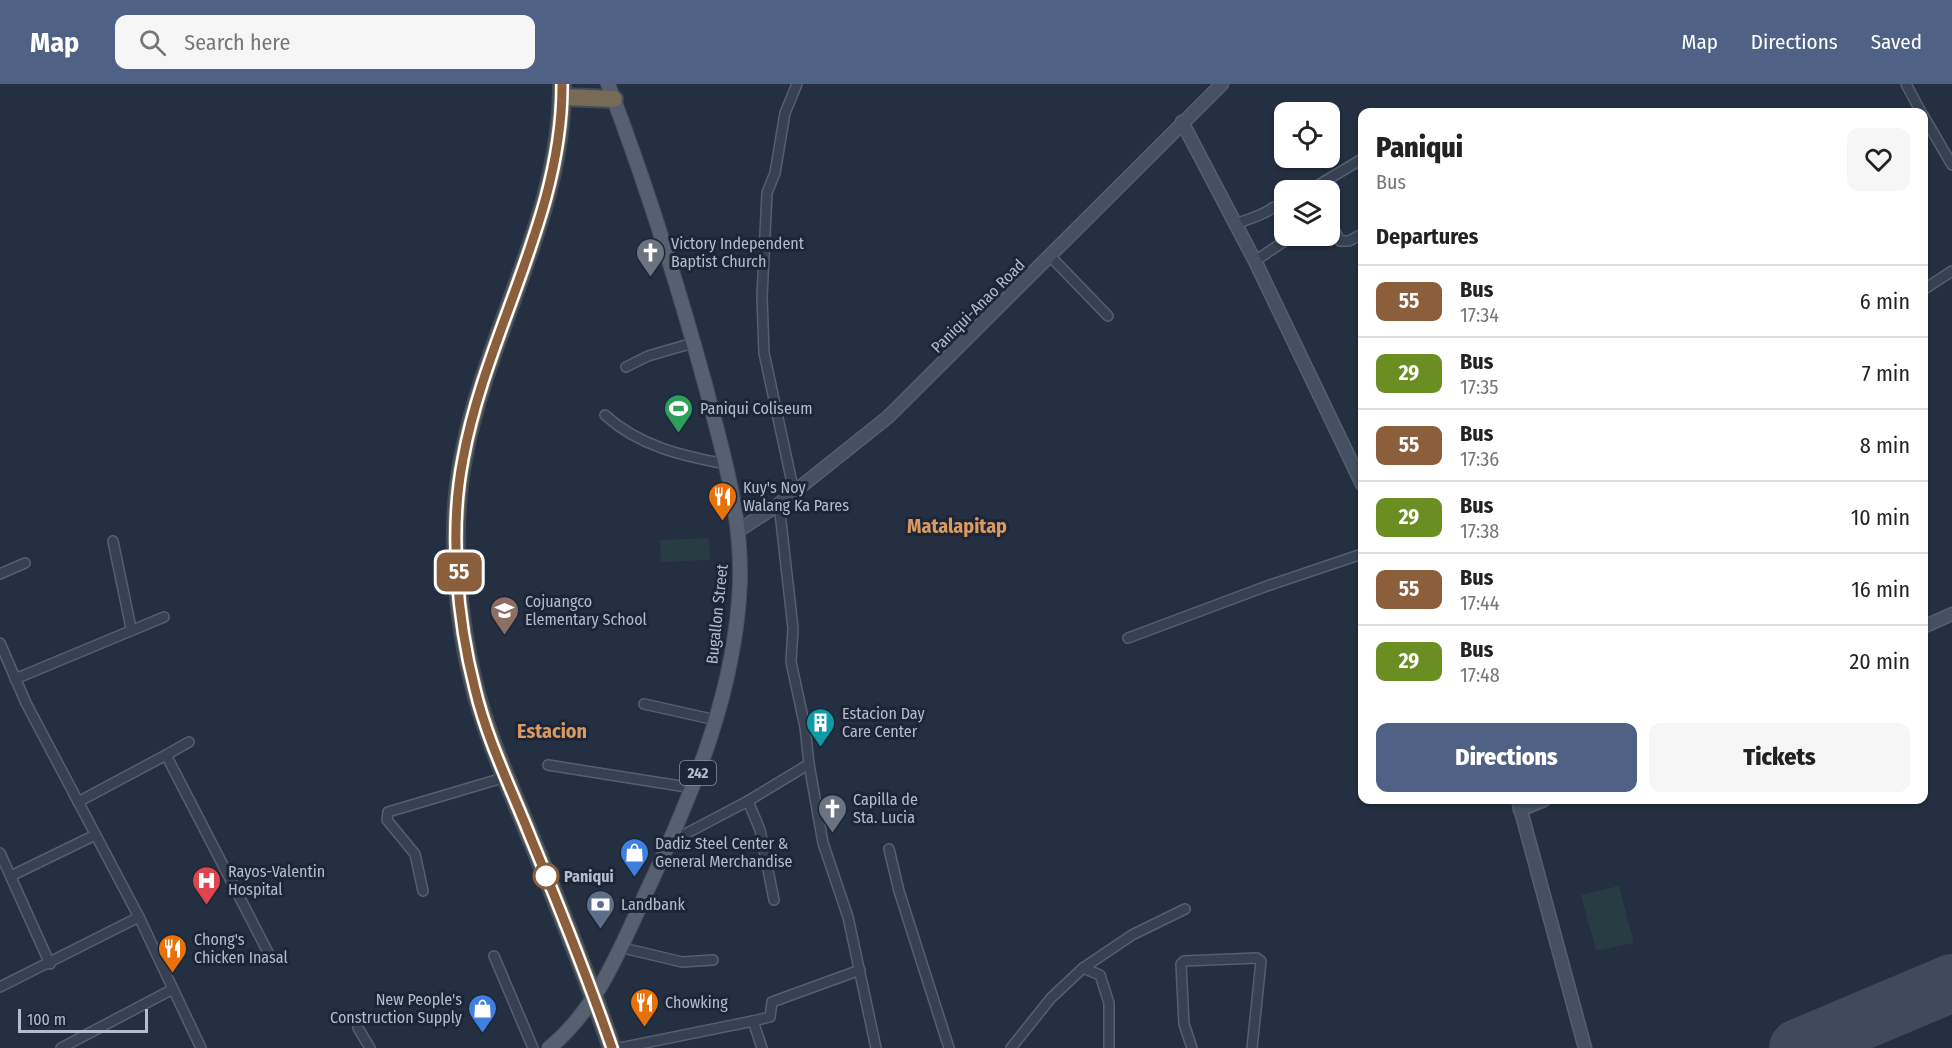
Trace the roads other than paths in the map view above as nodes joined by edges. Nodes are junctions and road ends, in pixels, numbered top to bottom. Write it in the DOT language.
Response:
graph roads {
  1 [pos="797,84"];
  2 [pos="1222,84"];
  3 [pos="1906,84"];
  4 [pos="562,90"];
  5 [pos="611,91"];
  6 [pos="1919,108"];
  7 [pos="1182,122"];
  8 [pos="1928,124"];
  9 [pos="1358,161"];
  10 [pos="1952,165"];
  11 [pos="1327,180"];
  12 [pos="1274,207"];
  13 [pos="1236,224"];
  14 [pos="1358,236"];
  15 [pos="1340,241"];
  16 [pos="1277,246"];
  17 [pos="1051,257"];
  18 [pos="1255,261"];
  19 [pos="1952,271"];
  20 [pos="1928,287"];
  21 [pos="1108,316"];
  22 [pos="693,342"];
  23 [pos="626,367"];
  24 [pos="605,415"];
  25 [pos="726,464"];
  26 [pos="1358,476"];
  27 [pos="794,492"];
  28 [pos="779,504"];
  29 [pos="738,531"];
  30 [pos="113,541"];
  31 [pos="1358,555"];
  32 [pos="24,563"];
  33 [pos="0,574"];
  34 [pos="1952,614"];
  35 [pos="164,616"];
  36 [pos="1928,625"];
  37 [pos="130,628"];
  38 [pos="1128,639"];
  39 [pos="0,643"];
  40 [pos="15,679"];
  41 [pos="644,704"];
  42 [pos="716,720"];
  43 [pos="189,742"];
  44 [pos="166,755"];
  45 [pos="809,764"];
  46 [pos="548,765"];
  47 [pos="506,777"];
  48 [pos="693,788"];
  49 [pos="748,801"];
  50 [pos="78,802"];
  51 [pos="1519,805"];
  52 [pos="95,835"];
  53 [pos="670,842"];
  54 [pos="889,849"];
  55 [pos="0,852"];
  56 [pos="10,876"];
  57 [pos="423,891"];
  58 [pos="774,900"];
  59 [pos="1185,909"];
  60 [pos="139,917"];
  61 [pos="619,947"];
  62 [pos="494,956"];
  63 [pos="272,960"];
  64 [pos="713,960"];
  65 [pos="50,964"];
  66 [pos="1083,968"];
  67 [pos="860,970"];
  68 [pos="0,987"];
  69 [pos="173,989"];
  70 [pos="594,996"];
  71 [pos="753,1021"];
  72 [pos="358,1028"];
  73 [pos="61,1048"];
  74 [pos="201,1048"];
  75 [pos="370,1048"];
  76 [pos="533,1048"];
  77 [pos="549,1048"];
  78 [pos="612,1048"];
  79 [pos="620,1048"];
  80 [pos="762,1048"];
  81 [pos="876,1048"];
  82 [pos="949,1048"];
  83 [pos="1011,1048"];
  84 [pos="1109,1048"];
  85 [pos="1192,1048"];
  86 [pos="1252,1048"];
  87 [pos="1585,1048"];
  1 -- 27 [label="street"];
  2 -- 7 [label="street, Paniqui-Anao Road"];
  3 -- 6 [label="street"];
  4 -- 5 [label="highway"];
  4 -- 47 [label="highway"];
  5 -- 22 [label="main road, Bugallon Street / 242"];
  7 -- 13 [label="street"];
  7 -- 17 [label="street, Paniqui-Anao Road"];
  8 -- 10 [label="street"];
  9 -- 11 [label="street"];
  12 -- 13 [label="street"];
  13 -- 18 [label="street"];
  14 -- 15 [label="street"];
  16 -- 18 [label="street"];
  17 -- 21 [label="street"];
  17 -- 27 [label="street, Paniqui-Anao Road"];
  18 -- 26 [label="street"];
  19 -- 20 [label="street"];
  22 -- 23 [label="street"];
  22 -- 25 [label="main road, Bugallon Street / 242"];
  24 -- 25 [label="street"];
  25 -- 29 [label="main road, Bugallon Street / 242"];
  27 -- 28 [label="street, Paniqui-Anao Road"];
  28 -- 29 [label="street, Paniqui-Anao Road"];
  28 -- 45 [label="street"];
  29 -- 42 [label="main road, Bugallon Street / 242"];
  30 -- 37 [label="street"];
  31 -- 38 [label="street"];
  32 -- 33 [label="street"];
  34 -- 36 [label="street"];
  35 -- 37 [label="street"];
  37 -- 40 [label="street"];
  39 -- 40 [label="street"];
  40 -- 50 [label="street"];
  41 -- 42 [label="street"];
  42 -- 48 [label="main road, Bugallon Street / 242"];
  43 -- 44 [label="street"];
  44 -- 50 [label="street"];
  44 -- 63 [label="street"];
  45 -- 49 [label="street"];
  45 -- 67 [label="street"];
  46 -- 48 [label="street"];
  47 -- 57 [label="street"];
  47 -- 70 [label="highway"];
  48 -- 53 [label="main road, Bugallon Street / 242"];
  49 -- 53 [label="street"];
  49 -- 58 [label="street"];
  50 -- 52 [label="street"];
  51 -- 87 [label="street"];
  52 -- 56 [label="street"];
  52 -- 60 [label="street"];
  53 -- 61 [label="main road, Bugallon Street / 242"];
  54 -- 82 [label="street"];
  55 -- 56 [label="street"];
  56 -- 65 [label="street"];
  59 -- 66 [label="street"];
  60 -- 65 [label="street"];
  60 -- 69 [label="street"];
  61 -- 64 [label="street"];
  61 -- 70 [label="main road, Bugallon Street / 242"];
  62 -- 76 [label="street"];
  65 -- 68 [label="street"];
  66 -- 83 [label="street"];
  66 -- 84 [label="street"];
  67 -- 71 [label="street"];
  67 -- 81 [label="street"];
  69 -- 73 [label="street"];
  69 -- 74 [label="street"];
  70 -- 77 [label="main road, 242"];
  70 -- 78 [label="highway"];
  71 -- 79 [label="street"];
  71 -- 80 [label="street"];
  72 -- 75 [label="street"];
  85 -- 86 [label="street"];
}
